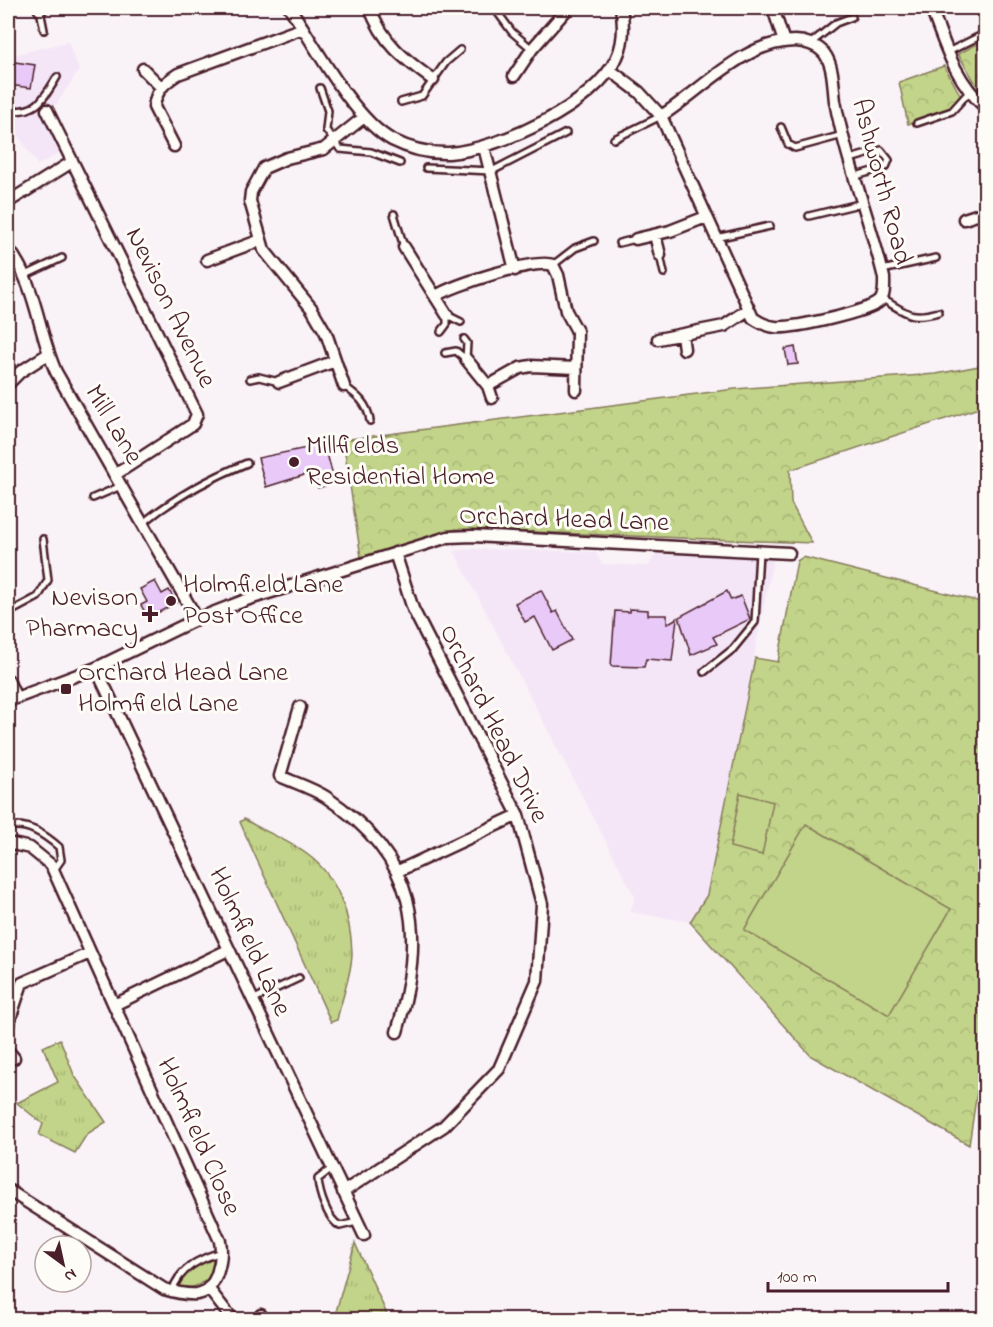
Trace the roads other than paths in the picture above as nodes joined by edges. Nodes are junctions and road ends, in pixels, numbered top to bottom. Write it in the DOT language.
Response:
graph roads {
  1 [pos="290,8"];
  2 [pos="370,8"];
  3 [pos="568,8"];
  4 [pos="621,8"];
  5 [pos="773,8"];
  6 [pos="931,8"];
  7 [pos="41,9"];
  8 [pos="498,13"];
  9 [pos="852,17"];
  10 [pos="303,28"];
  11 [pos="44,30"];
  12 [pos="986,33"];
  13 [pos="784,42"];
  14 [pos="810,44"];
  15 [pos="532,49"];
  16 [pos="460,50"];
  17 [pos="948,52"];
  18 [pos="143,69"];
  19 [pos="610,70"];
  20 [pos="514,76"];
  21 [pos="57,77"];
  22 [pos="433,80"];
  23 [pos="161,87"];
  24 [pos="320,88"];
  25 [pos="969,92"];
  26 [pos="401,102"];
  27 [pos="986,108"];
  28 [pos="8,110"];
  29 [pos="47,110"];
  30 [pos="661,116"];
  31 [pos="364,117"];
  32 [pos="917,123"];
  33 [pos="781,127"];
  34 [pos="566,133"];
  35 [pos="844,135"];
  36 [pos="614,139"];
  37 [pos="335,143"];
  38 [pos="174,146"];
  39 [pos="484,147"];
  40 [pos="850,159"];
  41 [pos="72,162"];
  42 [pos="400,163"];
  43 [pos="426,168"];
  44 [pos="492,171"];
  45 [pos="856,176"];
  46 [pos="8,202"];
  47 [pos="863,203"];
  48 [pos="986,212"];
  49 [pos="394,214"];
  50 [pos="809,216"];
  51 [pos="706,217"];
  52 [pos="964,219"];
  53 [pos="770,226"];
  54 [pos="655,235"];
  55 [pos="716,238"];
  56 [pos="636,239"];
  57 [pos="261,240"];
  58 [pos="594,241"];
  59 [pos="619,243"];
  60 [pos="404,247"];
  61 [pos="8,248"];
  62 [pos="660,255"];
  63 [pos="62,258"];
  64 [pos="936,258"];
  65 [pos="207,260"];
  66 [pos="553,265"];
  67 [pos="514,270"];
  68 [pos="882,270"];
  69 [pos="664,273"];
  70 [pos="26,275"];
  71 [pos="436,296"];
  72 [pos="881,298"];
  73 [pos="748,310"];
  74 [pos="939,312"];
  75 [pos="447,315"];
  76 [pos="461,322"];
  77 [pos="441,332"];
  78 [pos="682,335"];
  79 [pos="464,339"];
  80 [pos="658,339"];
  81 [pos="684,350"];
  82 [pos="445,353"];
  83 [pos="48,354"];
  84 [pos="466,358"];
  85 [pos="336,361"];
  86 [pos="576,368"];
  87 [pos="250,379"];
  88 [pos="279,382"];
  89 [pos="8,384"];
  90 [pos="344,386"];
  91 [pos="488,386"];
  92 [pos="576,390"];
  93 [pos="492,398"];
  94 [pos="370,421"];
  95 [pos="247,463"];
  96 [pos="116,474"];
  97 [pos="122,486"];
  98 [pos="93,498"];
  99 [pos="143,523"];
  100 [pos="43,539"];
  101 [pos="759,550"];
  102 [pos="395,553"];
  103 [pos="789,553"];
  104 [pos="8,613"];
  105 [pos="197,619"];
  106 [pos="96,668"];
  107 [pos="704,672"];
  108 [pos="8,680"];
  109 [pos="12,700"];
  110 [pos="300,707"];
  111 [pos="518,815"];
  112 [pos="8,827"];
  113 [pos="8,843"];
  114 [pos="398,871"];
  115 [pos="53,872"];
  116 [pos="228,951"];
  117 [pos="90,953"];
  118 [pos="299,978"];
  119 [pos="252,1000"];
  120 [pos="114,1005"];
  121 [pos="8,1025"];
  122 [pos="398,1032"];
  123 [pos="332,1168"];
  124 [pos="8,1190"];
  125 [pos="343,1192"];
  126 [pos="357,1222"];
  127 [pos="364,1234"];
  128 [pos="222,1252"];
  129 [pos="208,1288"];
  130 [pos="172,1292"];
  131 [pos="233,1320"];
  1 -- 10 [label="street"];
  2 -- 22 [label="street"];
  3 -- 15 [label="street"];
  4 -- 19 [label="street"];
  5 -- 13 [label="street"];
  6 -- 17 [label="street"];
  7 -- 11 [label="lane"];
  8 -- 15 [label="lane"];
  9 -- 14 [label="lane"];
  10 -- 23 [label="street"];
  10 -- 31 [label="street"];
  12 -- 17 [label="lane"];
  13 -- 14 [label="street"];
  13 -- 30 [label="street"];
  14 -- 35 [label="street, Ashworth Road"];
  15 -- 20 [label="street"];
  16 -- 22 [label="lane"];
  17 -- 25 [label="street"];
  18 -- 23 [label="street"];
  19 -- 30 [label="street"];
  19 -- 39 [label="street"];
  21 -- 28 [label="lane"];
  22 -- 26 [label="lane"];
  23 -- 38 [label="street"];
  24 -- 37 [label="lane"];
  25 -- 27 [label="street"];
  25 -- 32 [label="lane"];
  29 -- 41 [label="street, Nevison Avenue"];
  30 -- 36 [label="lane"];
  30 -- 51 [label="street"];
  31 -- 37 [label="street"];
  31 -- 39 [label="street"];
  33 -- 35 [label="lane"];
  34 -- 44 [label="lane"];
  35 -- 40 [label="street, Ashworth Road"];
  37 -- 42 [label="lane"];
  37 -- 57 [label="street"];
  39 -- 44 [label="street"];
  40 -- 45 [label="street, Ashworth Road"];
  40 -- 45 [label="lane"];
  41 -- 46 [label="street"];
  41 -- 96 [label="street, Nevison Avenue"];
  43 -- 44 [label="lane"];
  44 -- 67 [label="street"];
  45 -- 47 [label="street, Ashworth Road"];
  47 -- 50 [label="lane"];
  47 -- 68 [label="street, Ashworth Road"];
  48 -- 52 [label="street"];
  49 -- 60 [label="lane"];
  51 -- 54 [label="street"];
  51 -- 55 [label="street"];
  53 -- 55 [label="lane"];
  54 -- 56 [label="street"];
  54 -- 62 [label="street"];
  55 -- 73 [label="street"];
  56 -- 59 [label="lane"];
  57 -- 65 [label="street"];
  57 -- 85 [label="street"];
  58 -- 66 [label="lane"];
  60 -- 71 [label="street"];
  61 -- 70 [label="street, Mill Lane"];
  62 -- 69 [label="lane"];
  63 -- 70 [label="lane"];
  64 -- 68 [label="lane"];
  66 -- 67 [label="street"];
  66 -- 86 [label="street"];
  67 -- 71 [label="street"];
  68 -- 72 [label="street, Ashworth Road"];
  70 -- 83 [label="street, Mill Lane"];
  71 -- 75 [label="street"];
  72 -- 73 [label="street, Ashworth Road"];
  72 -- 74 [label="lane"];
  73 -- 78 [label="street"];
  75 -- 76 [label="lane"];
  75 -- 77 [label="lane"];
  78 -- 80 [label="street"];
  78 -- 81 [label="street"];
  79 -- 84 [label="lane"];
  82 -- 84 [label="lane"];
  83 -- 89 [label="street"];
  83 -- 96 [label="street, Mill Lane"];
  84 -- 91 [label="street"];
  85 -- 88 [label="street"];
  85 -- 90 [label="street"];
  86 -- 91 [label="street"];
  86 -- 92 [label="street"];
  87 -- 88 [label="lane"];
  90 -- 94 [label="lane"];
  91 -- 93 [label="street"];
  95 -- 99 [label="lane"];
  96 -- 97 [label="street, Mill Lane"];
  97 -- 98 [label="lane"];
  97 -- 99 [label="street, Mill Lane"];
  99 -- 105 [label="street, Mill Lane"];
  100 -- 104 [label="lane"];
  101 -- 102 [label="street, Orchard Head Lane"];
  101 -- 103 [label="street, Orchard Head Lane"];
  101 -- 107 [label="lane"];
  102 -- 105 [label="street, Orchard Head Lane"];
  102 -- 111 [label="street, Orchard Head Drive"];
  105 -- 106 [label="street, Orchard Head Lane"];
  106 -- 109 [label="street, Orchard Head Lane"];
  106 -- 116 [label="street, Holmfield Lane"];
  108 -- 109 [label="street"];
  110 -- 114 [label="street"];
  111 -- 114 [label="street"];
  111 -- 125 [label="street, Orchard Head Drive"];
  112 -- 115 [label="lane"];
  113 -- 115 [label="street, Holmfield Close"];
  114 -- 122 [label="street"];
  115 -- 117 [label="street, Holmfield Close"];
  116 -- 119 [label="street, Holmfield Lane"];
  116 -- 120 [label="street"];
  117 -- 120 [label="street, Holmfield Close"];
  117 -- 121 [label="street"];
  118 -- 119 [label="lane"];
  119 -- 123 [label="street, Holmfield Lane"];
  120 -- 128 [label="street, Holmfield Close"];
  123 -- 125 [label="street, Holmfield Lane"];
  123 -- 126 [label="lane"];
  124 -- 130 [label="street"];
  125 -- 126 [label="street, Holmfield Lane"];
  126 -- 127 [label="street, Holmfield Lane"];
  128 -- 129 [label="street, Holmfield Close"];
  128 -- 130 [label="lane"];
  129 -- 130 [label="street"];
  129 -- 131 [label="street"];
}
